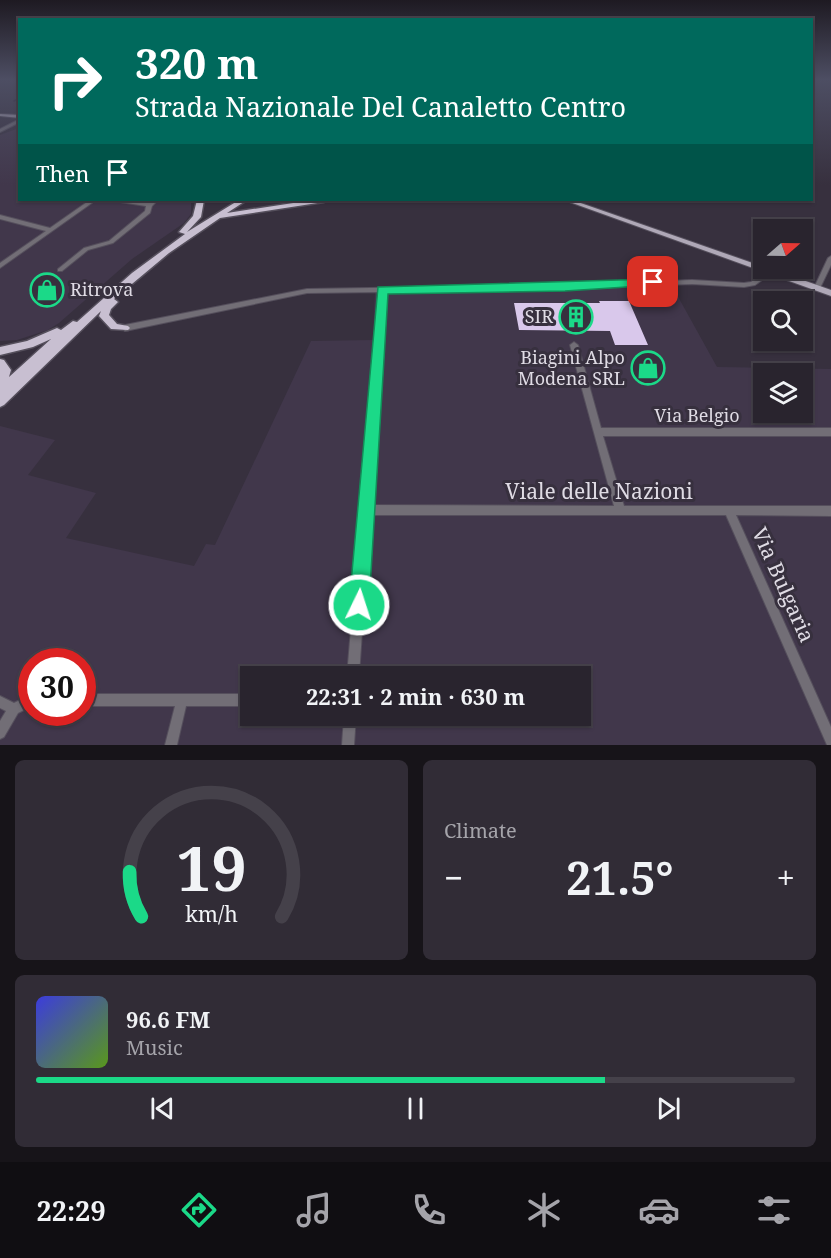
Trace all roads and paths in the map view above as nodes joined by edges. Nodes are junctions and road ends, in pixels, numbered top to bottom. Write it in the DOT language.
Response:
graph roads {
  1 [pos="18,120"];
  2 [pos="18,120"];
  3 [pos="0,124"];
  4 [pos="18,127"];
  5 [pos="92,201"];
  6 [pos="125,201"];
  7 [pos="154,201"];
  8 [pos="200,201"];
  9 [pos="233,201"];
  10 [pos="241,201"];
  11 [pos="317,201"];
  12 [pos="570,201"];
  13 [pos="579,201"];
  14 [pos="149,206"];
  15 [pos="618,216"];
  16 [pos="0,217"];
  17 [pos="207,221"];
  18 [pos="50,230"];
  19 [pos="183,232"];
  20 [pos="831,258"];
  21 [pos="753,265"];
  22 [pos="0,266"];
  23 [pos="60,270"];
  24 [pos="138,273"];
  25 [pos="760,279"];
  26 [pos="791,279"];
  27 [pos="757,281"];
  28 [pos="817,288"];
  29 [pos="382,290"];
  30 [pos="831,292"];
  31 [pos="75,322"];
  32 [pos="125,328"];
  33 [pos="61,340"];
  34 [pos="574,345"];
  35 [pos="0,351"];
  36 [pos="0,363"];
  37 [pos="0,389"];
  38 [pos="0,402"];
  39 [pos="599,432"];
  40 [pos="831,432"];
  41 [pos="366,510"];
  42 [pos="620,510"];
  43 [pos="729,511"];
  44 [pos="831,511"];
  45 [pos="354,666"];
  46 [pos="96,700"];
  47 [pos="182,700"];
  48 [pos="240,700"];
  49 [pos="0,702"];
  50 [pos="18,707"];
  51 [pos="14,709"];
  52 [pos="349,726"];
  53 [pos="0,733"];
  54 [pos="831,741"];
  55 [pos="171,745"];
  56 [pos="348,745"];
  1 -- 3 [label="main road"];
  2 -- 3 [label="street"];
  3 -- 4 [label="street"];
  5 -- 18 [label="street"];
  6 -- 14 [label="street"];
  7 -- 14 [label="street"];
  8 -- 19 [label="highway"];
  9 -- 19 [label="highway"];
  10 -- 17 [label="highway"];
  11 -- 17 [label="highway"];
  12 -- 15 [label="main road"];
  13 -- 15 [label="main road"];
  14 -- 23 [label="street"];
  15 -- 21 [label="main road"];
  16 -- 18 [label="street"];
  17 -- 24 [label="highway"];
  18 -- 22 [label="street"];
  19 -- 31 [label="highway"];
  20 -- 28 [label="street"];
  24 -- 32 [label="highway"];
  24 -- 33 [label="highway"];
  25 -- 27 [label="street"];
  26 -- 28 [label="main road"];
  27 -- 29 [label="street"];
  28 -- 30 [label="main road"];
  29 -- 32 [label="street"];
  29 -- 41 [label="street"];
  31 -- 33 [label="highway"];
  31 -- 35 [label="highway"];
  33 -- 37 [label="highway"];
  33 -- 38 [label="highway"];
  34 -- 39 [label="street"];
  36 -- 37 [label="highway"];
  39 -- 40 [label="street, Via Belgio"];
  39 -- 42 [label="street"];
  41 -- 42 [label="street, Viale delle Nazioni"];
  41 -- 45 [label="street"];
  42 -- 43 [label="street, Viale delle Nazioni"];
  43 -- 44 [label="street, Viale delle Nazioni"];
  43 -- 54 [label="street, Via Bulgaria"];
  46 -- 47 [label="street"];
  47 -- 48 [label="street"];
  47 -- 55 [label="street"];
  49 -- 51 [label="street"];
  50 -- 51 [label="street"];
  51 -- 53 [label="street"];
  52 -- 56 [label="street"];
}
